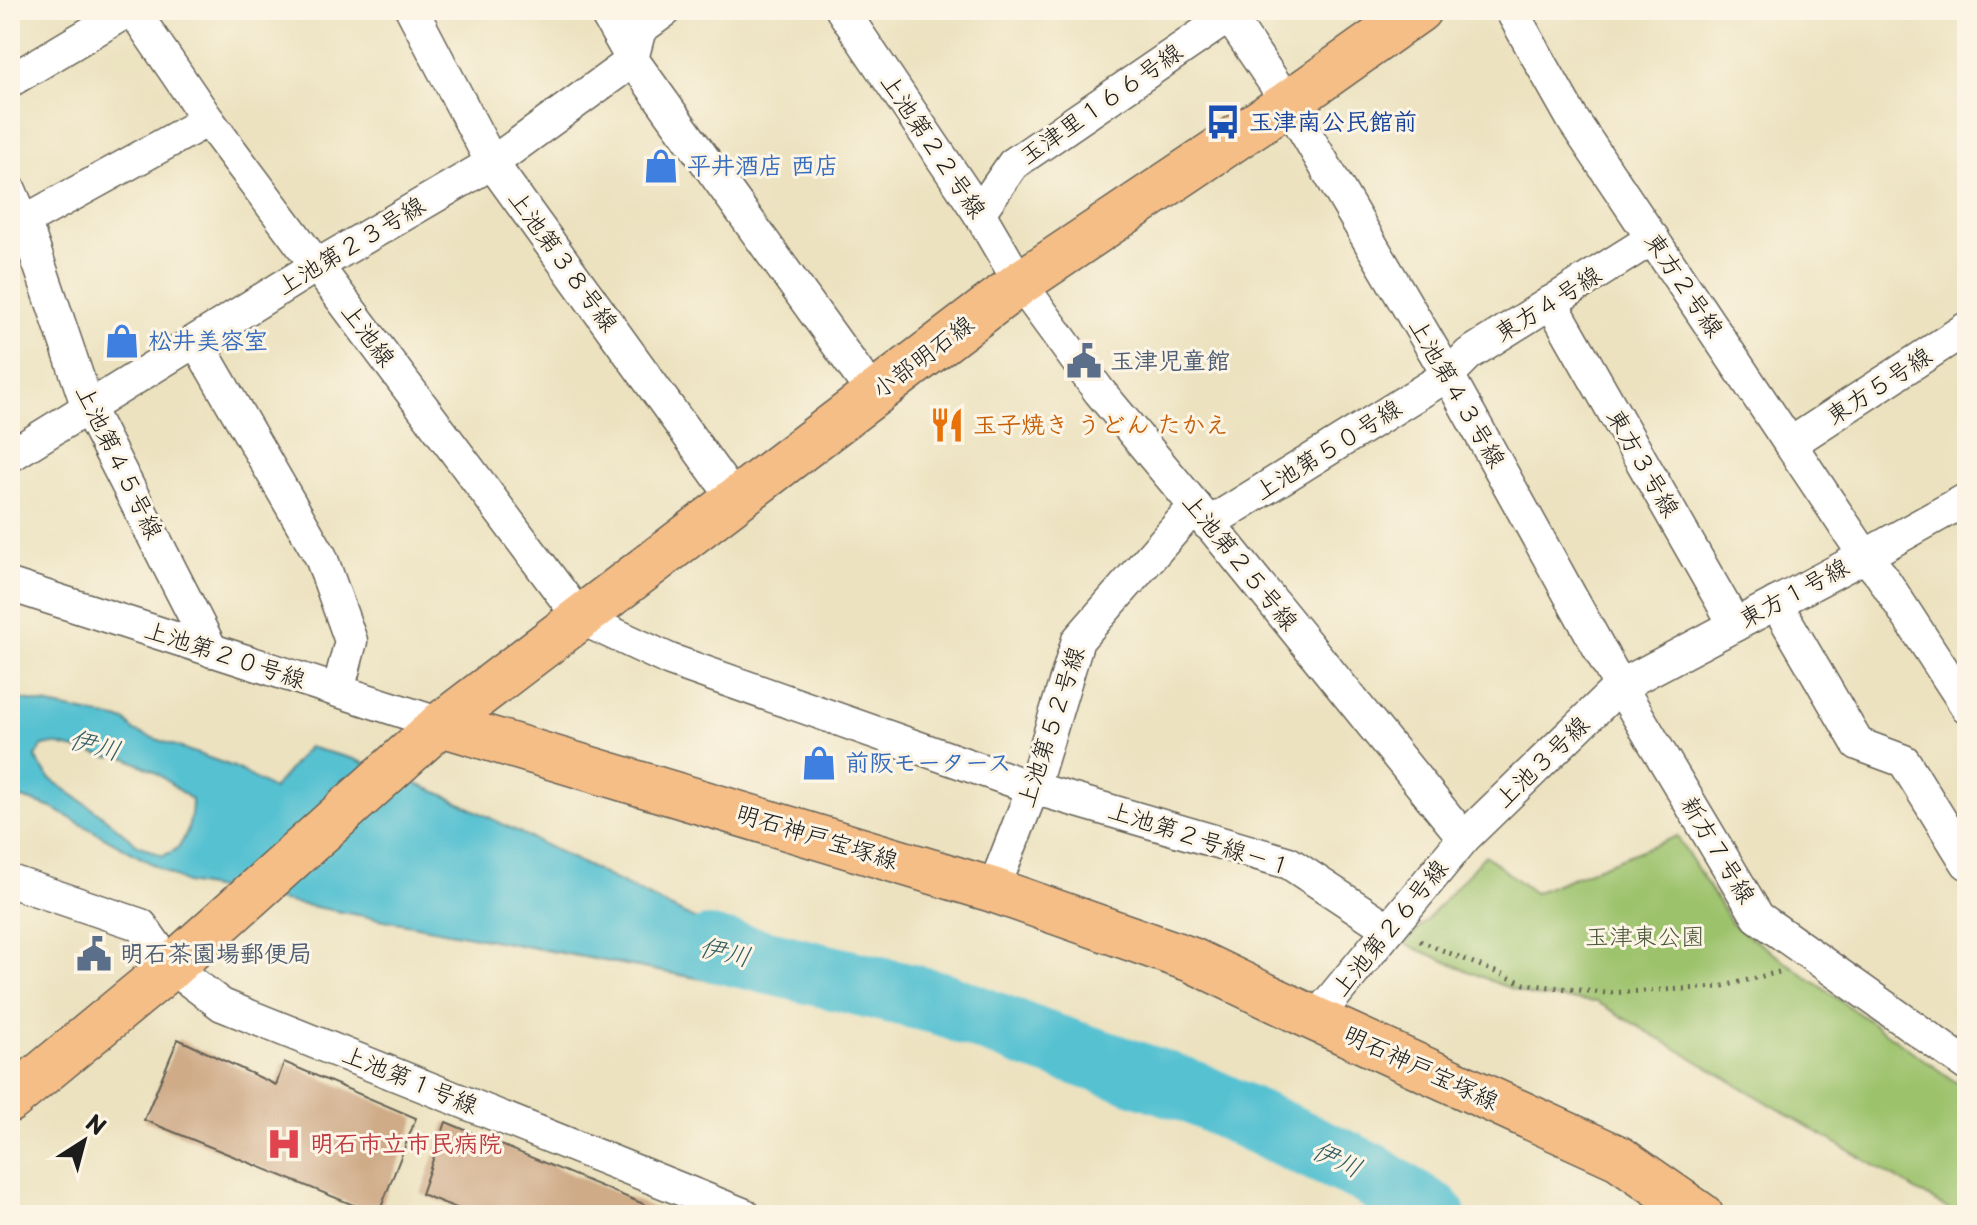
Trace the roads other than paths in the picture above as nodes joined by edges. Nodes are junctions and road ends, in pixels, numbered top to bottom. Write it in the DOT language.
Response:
graph roads {
  1 [pos="412,10"];
  2 [pos="604,10"];
  3 [pos="666,10"];
  4 [pos="842,10"];
  5 [pos="1419,10"];
  6 [pos="1511,10"];
  7 [pos="1233,13"];
  8 [pos="143,14"];
  9 [pos="632,59"];
  10 [pos="10,81"];
  11 [pos="1288,103"];
  12 [pos="208,120"];
  13 [pos="492,163"];
  14 [pos="10,190"];
  15 [pos="979,213"];
  16 [pos="21,236"];
  17 [pos="1653,238"];
  18 [pos="316,266"];
  19 [pos="1020,283"];
  20 [pos="1551,302"];
  21 [pos="1967,328"];
  22 [pos="196,341"];
  23 [pos="1448,375"];
  24 [pos="874,395"];
  25 [pos="88,408"];
  26 [pos="1790,444"];
  27 [pos="10,456"];
  28 [pos="1967,499"];
  29 [pos="735,500"];
  30 [pos="1202,515"];
  31 [pos="1865,556"];
  32 [pos="10,585"];
  33 [pos="1776,603"];
  34 [pos="580,618"];
  35 [pos="1735,625"];
  36 [pos="212,651"];
  37 [pos="1620,686"];
  38 [pos="338,691"];
  39 [pos="1967,707"];
  40 [pos="435,729"];
  41 [pos="1033,788"];
  42 [pos="1464,838"];
  43 [pos="1967,863"];
  44 [pos="10,881"];
  45 [pos="993,890"];
  46 [pos="1389,929"];
  47 [pos="171,967"];
  48 [pos="1315,1019"];
  49 [pos="1967,1065"];
  50 [pos="10,1100"];
  51 [pos="745,1215"];
  52 [pos="1701,1215"];
  1 -- 13 [label="street, 上池第３８号線"];
  2 -- 9 [label="street"];
  3 -- 9 [label="street"];
  4 -- 15 [label="street, 上池第２２号線"];
  5 -- 11 [label="main road, 小部明石線"];
  6 -- 17 [label="street, 東方２号線"];
  7 -- 11 [label="street, 上池第４３号線"];
  7 -- 15 [label="street, 玉津里１６６号線"];
  8 -- 10 [label="street"];
  8 -- 12 [label="street, 上池線"];
  9 -- 13 [label="street, 上池第２３号線"];
  9 -- 24 [label="street"];
  11 -- 19 [label="main road, 小部明石線"];
  11 -- 23 [label="street, 上池第４３号線"];
  12 -- 16 [label="street"];
  12 -- 18 [label="street, 上池線"];
  13 -- 18 [label="street, 上池第２３号線"];
  13 -- 29 [label="street, 上池第３８号線"];
  14 -- 16 [label="street, 上池第４５号線"];
  15 -- 19 [label="street, 上池第２２号線"];
  16 -- 25 [label="street, 上池第４５号線"];
  17 -- 20 [label="street, 東方４号線"];
  17 -- 26 [label="street, 東方２号線"];
  18 -- 22 [label="street, 上池第２３号線"];
  18 -- 34 [label="street, 上池線"];
  19 -- 24 [label="main road, 小部明石線"];
  19 -- 30 [label="street, 上池第２５号線"];
  20 -- 23 [label="street, 東方４号線"];
  20 -- 35 [label="street, 東方３号線"];
  21 -- 26 [label="street, 東方５号線"];
  22 -- 25 [label="street, 上池第２３号線"];
  22 -- 38 [label="street"];
  23 -- 30 [label="street, 上池第５０号線"];
  23 -- 37 [label="street, 上池第４３号線"];
  24 -- 29 [label="main road, 小部明石線"];
  25 -- 27 [label="street, 上池第２３号線"];
  25 -- 36 [label="street, 上池第４５号線"];
  26 -- 31 [label="street, 東方２号線"];
  28 -- 31 [label="street, 東方１号線"];
  29 -- 34 [label="main road, 小部明石線"];
  30 -- 41 [label="street, 上池第５２号線"];
  30 -- 42 [label="street, 上池第２５号線"];
  31 -- 33 [label="street, 東方１号線"];
  31 -- 39 [label="street, 東方２号線"];
  32 -- 36 [label="street, 上池第２０号線"];
  33 -- 35 [label="street, 東方１号線"];
  33 -- 43 [label="street"];
  34 -- 40 [label="main road, 小部明石線"];
  34 -- 41 [label="street, 上池第２号線－１"];
  35 -- 37 [label="street, 東方１号線"];
  36 -- 38 [label="street, 上池第２０号線"];
  37 -- 42 [label="street, 上池３号線"];
  37 -- 49 [label="street, 新方７号線"];
  38 -- 40 [label="street, 上池第２０号線"];
  40 -- 45 [label="main road, 明石神戸宝塚線"];
  40 -- 47 [label="main road"];
  41 -- 45 [label="street, 上池第５２号線"];
  41 -- 46 [label="street, 上池第２号線－１"];
  42 -- 46 [label="street, 上池第２６号線"];
  44 -- 47 [label="street, 上池第１号線"];
  45 -- 48 [label="main road, 明石神戸宝塚線"];
  46 -- 48 [label="street, 上池第２６号線"];
  47 -- 50 [label="main road"];
  47 -- 51 [label="street, 上池第１号線"];
  48 -- 52 [label="main road, 明石神戸宝塚線"];
}
